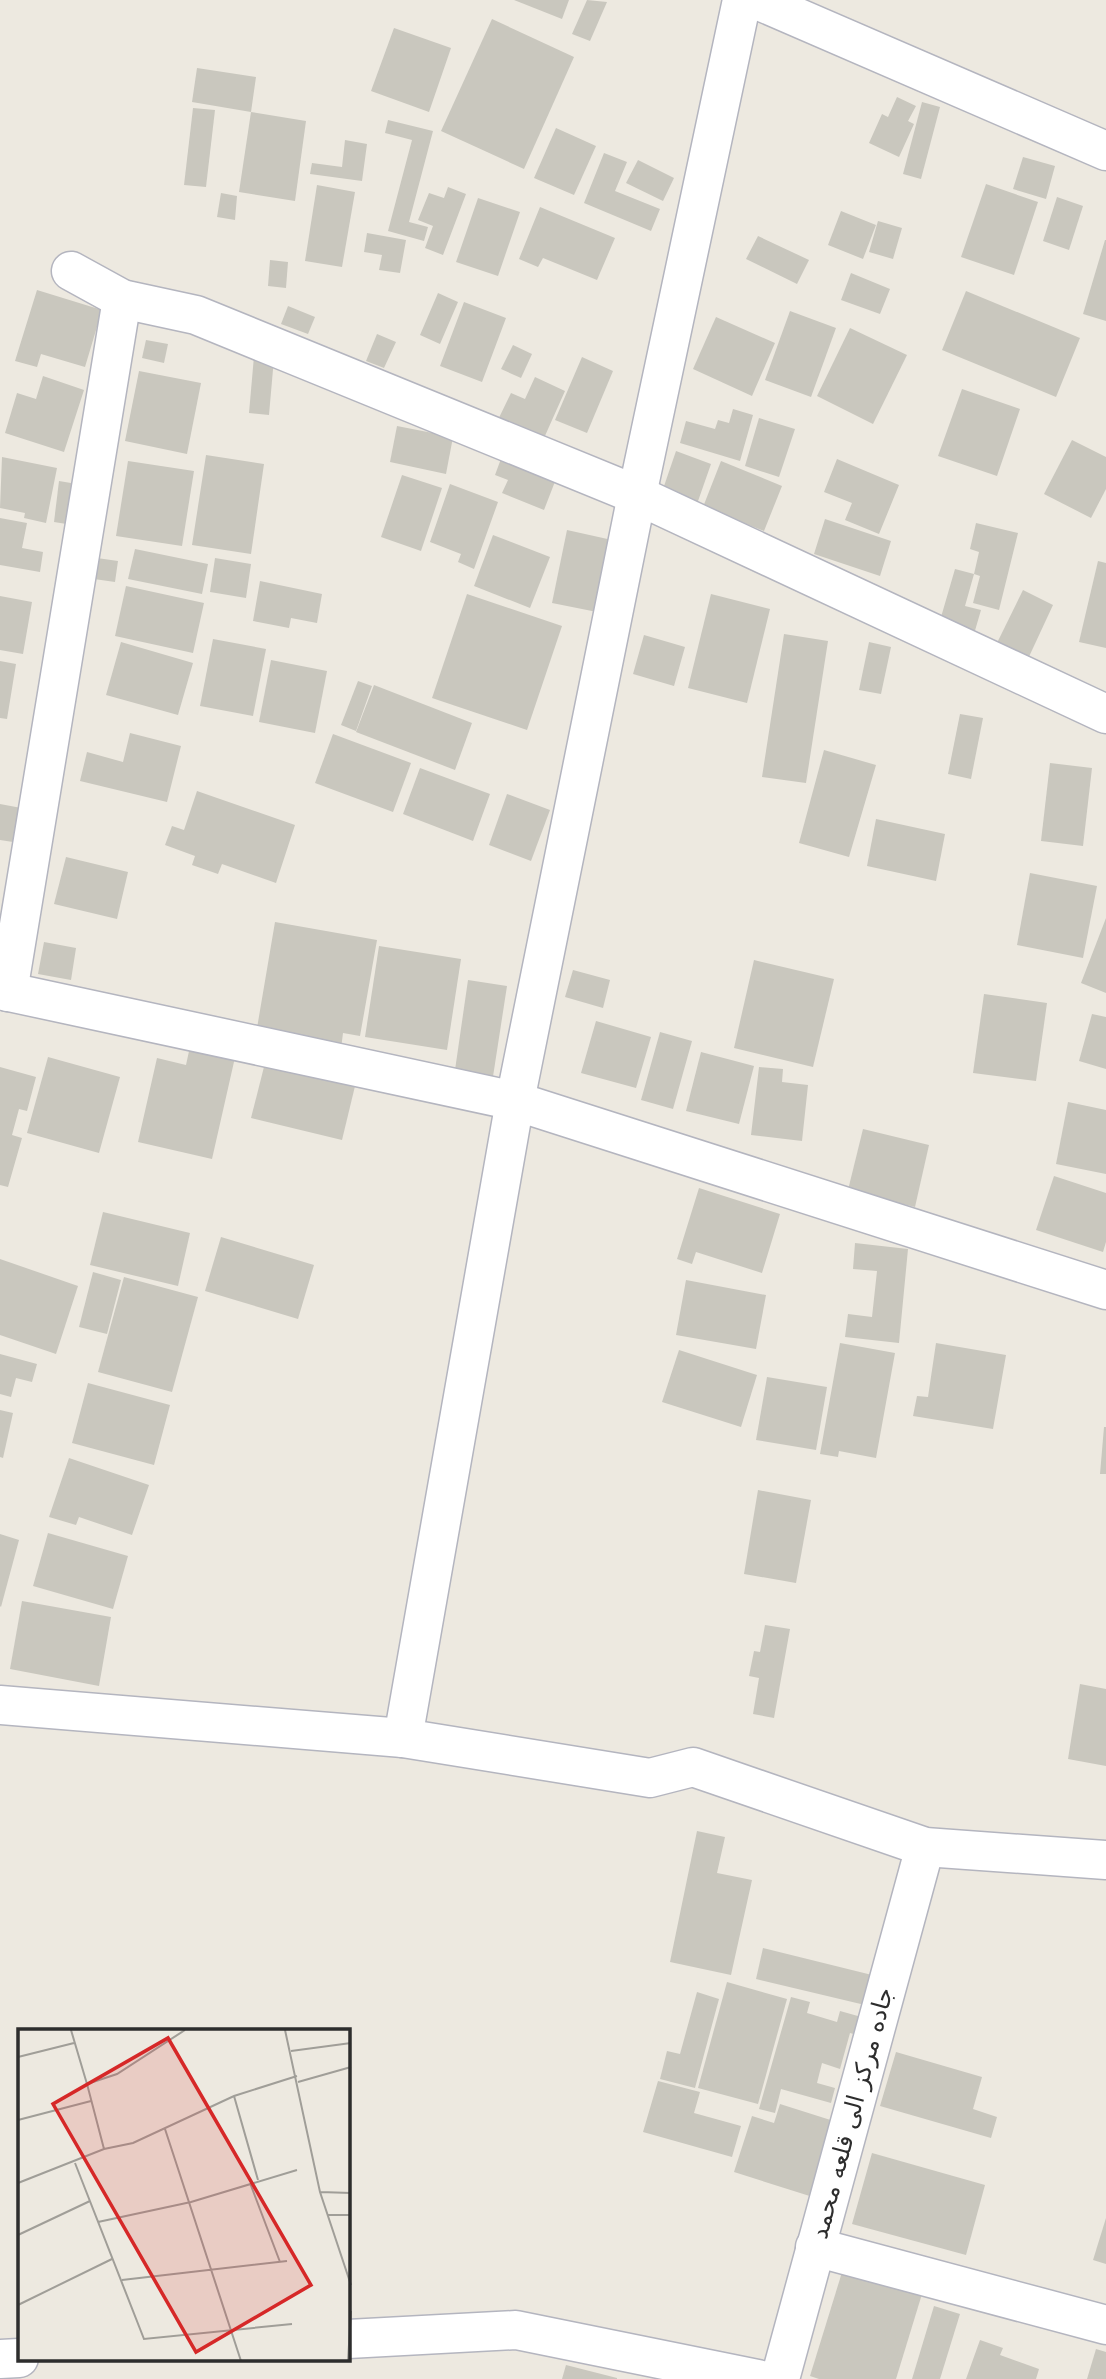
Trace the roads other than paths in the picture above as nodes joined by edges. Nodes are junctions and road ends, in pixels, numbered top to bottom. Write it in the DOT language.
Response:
graph roads {
  1 [pos="742,0"];
  2 [pos="757,0"];
  3 [pos="1106,151"];
  4 [pos="71,271"];
  5 [pos="122,299"];
  6 [pos="637,495"];
  7 [pos="1106,714"];
  8 [pos="4,991"];
  9 [pos="515,1101"];
  10 [pos="1106,1290"];
  11 [pos="0,1705"];
  12 [pos="403,1738"];
  13 [pos="925,1847"];
  14 [pos="1106,1860"];
  15 [pos="815,2247"];
  16 [pos="1106,2325"];
  17 [pos="350,2339"];
  18 [pos="18,2358"];
  19 [pos="0,2359"];
  20 [pos="758,2379"];
  21 [pos="780,2379"];
  1 -- 6 [label="street"];
  2 -- 3 [label="street"];
  4 -- 5 [label="street"];
  5 -- 6 [label="street"];
  5 -- 8 [label="street"];
  6 -- 7 [label="street"];
  6 -- 9 [label="street"];
  8 -- 9 [label="street"];
  9 -- 10 [label="street"];
  9 -- 12 [label="street"];
  11 -- 12 [label="street"];
  12 -- 13 [label="street"];
  13 -- 14 [label="street"];
  13 -- 15 [label="street, جاده مرکز الی قلعه محمد"];
  15 -- 16 [label="street"];
  15 -- 21 [label="street, جاده مرکز الی قلعه محمد"];
  17 -- 20 [label="street"];
  18 -- 19 [label="street"];
}
